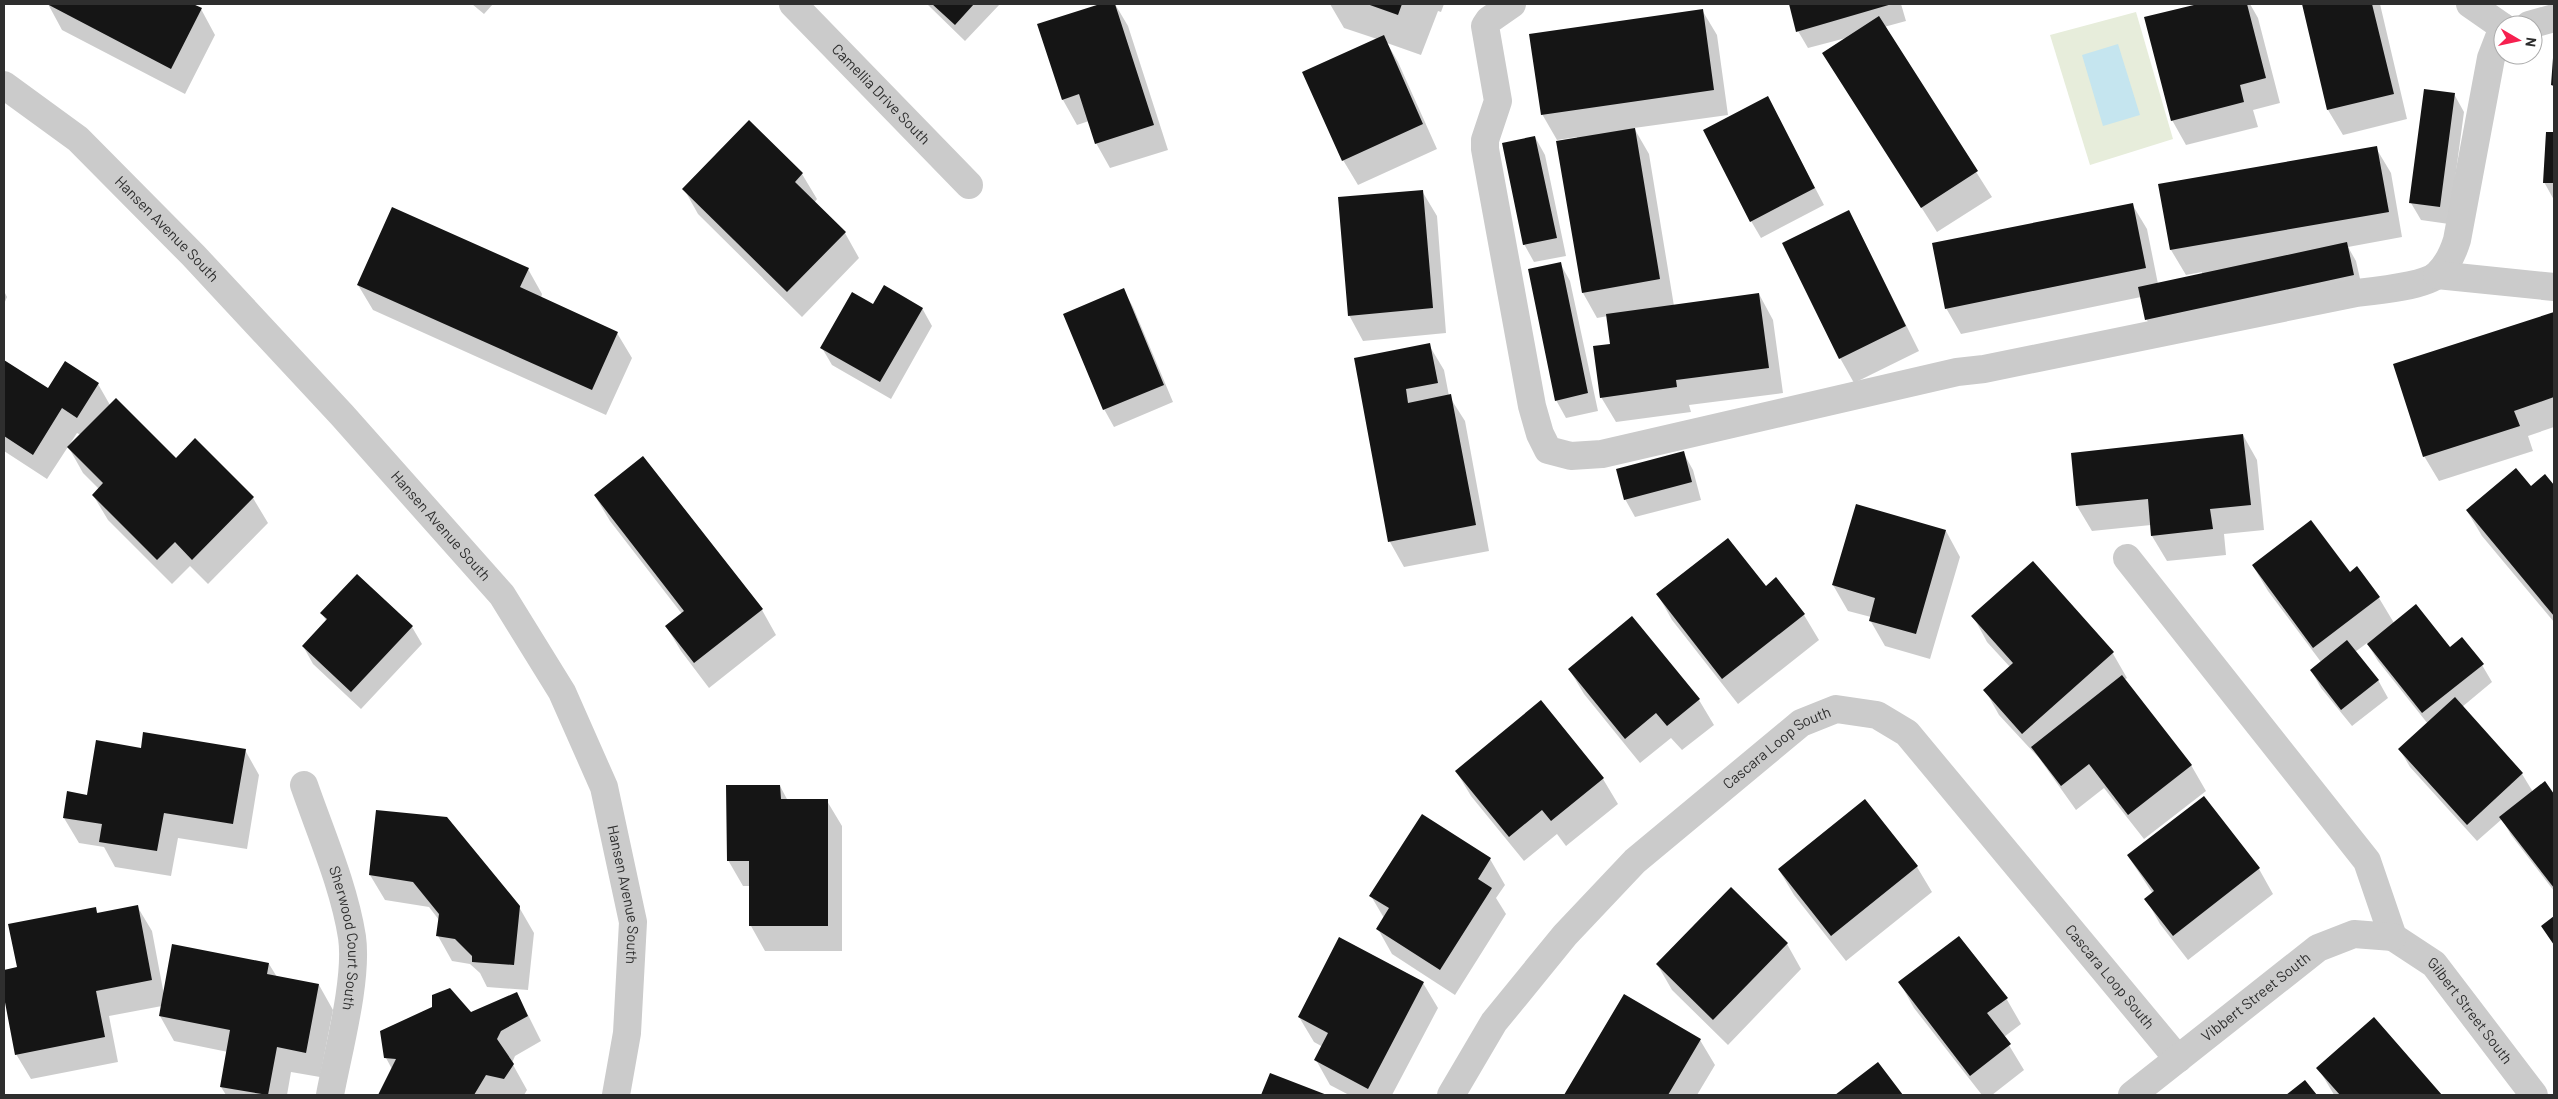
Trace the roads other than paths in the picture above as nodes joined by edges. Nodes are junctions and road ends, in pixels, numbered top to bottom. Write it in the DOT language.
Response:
graph roads {
  1 [pos="793,4"];
  2 [pos="1512,4"];
  3 [pos="2470,4"];
  4 [pos="2493,20"];
  5 [pos="2493,51"];
  6 [pos="4,85"];
  7 [pos="969,185"];
  8 [pos="2437,276"];
  9 [pos="2554,287"];
  10 [pos="2127,558"];
  11 [pos="304,785"];
  12 [pos="2393,937"];
  13 [pos="2178,1059"];
  14 [pos="330,1095"];
  15 [pos="616,1095"];
  16 [pos="1452,1095"];
  17 [pos="2132,1095"];
  18 [pos="2534,1095"];
  1 -- 7 [label="street, Camellia Drive South"];
  2 -- 8 [label="street"];
  3 -- 4 [label="street"];
  5 -- 8 [label="street"];
  6 -- 15 [label="street, Hansen Avenue South"];
  8 -- 9 [label="street"];
  10 -- 12 [label="street"];
  11 -- 14 [label="street, Sherwood Court South"];
  12 -- 13 [label="street, Vibbert Street South"];
  12 -- 18 [label="street, Gilbert Street South"];
  13 -- 16 [label="street, Cascara Loop South"];
  13 -- 17 [label="street, Vibbert Street South"];
}
